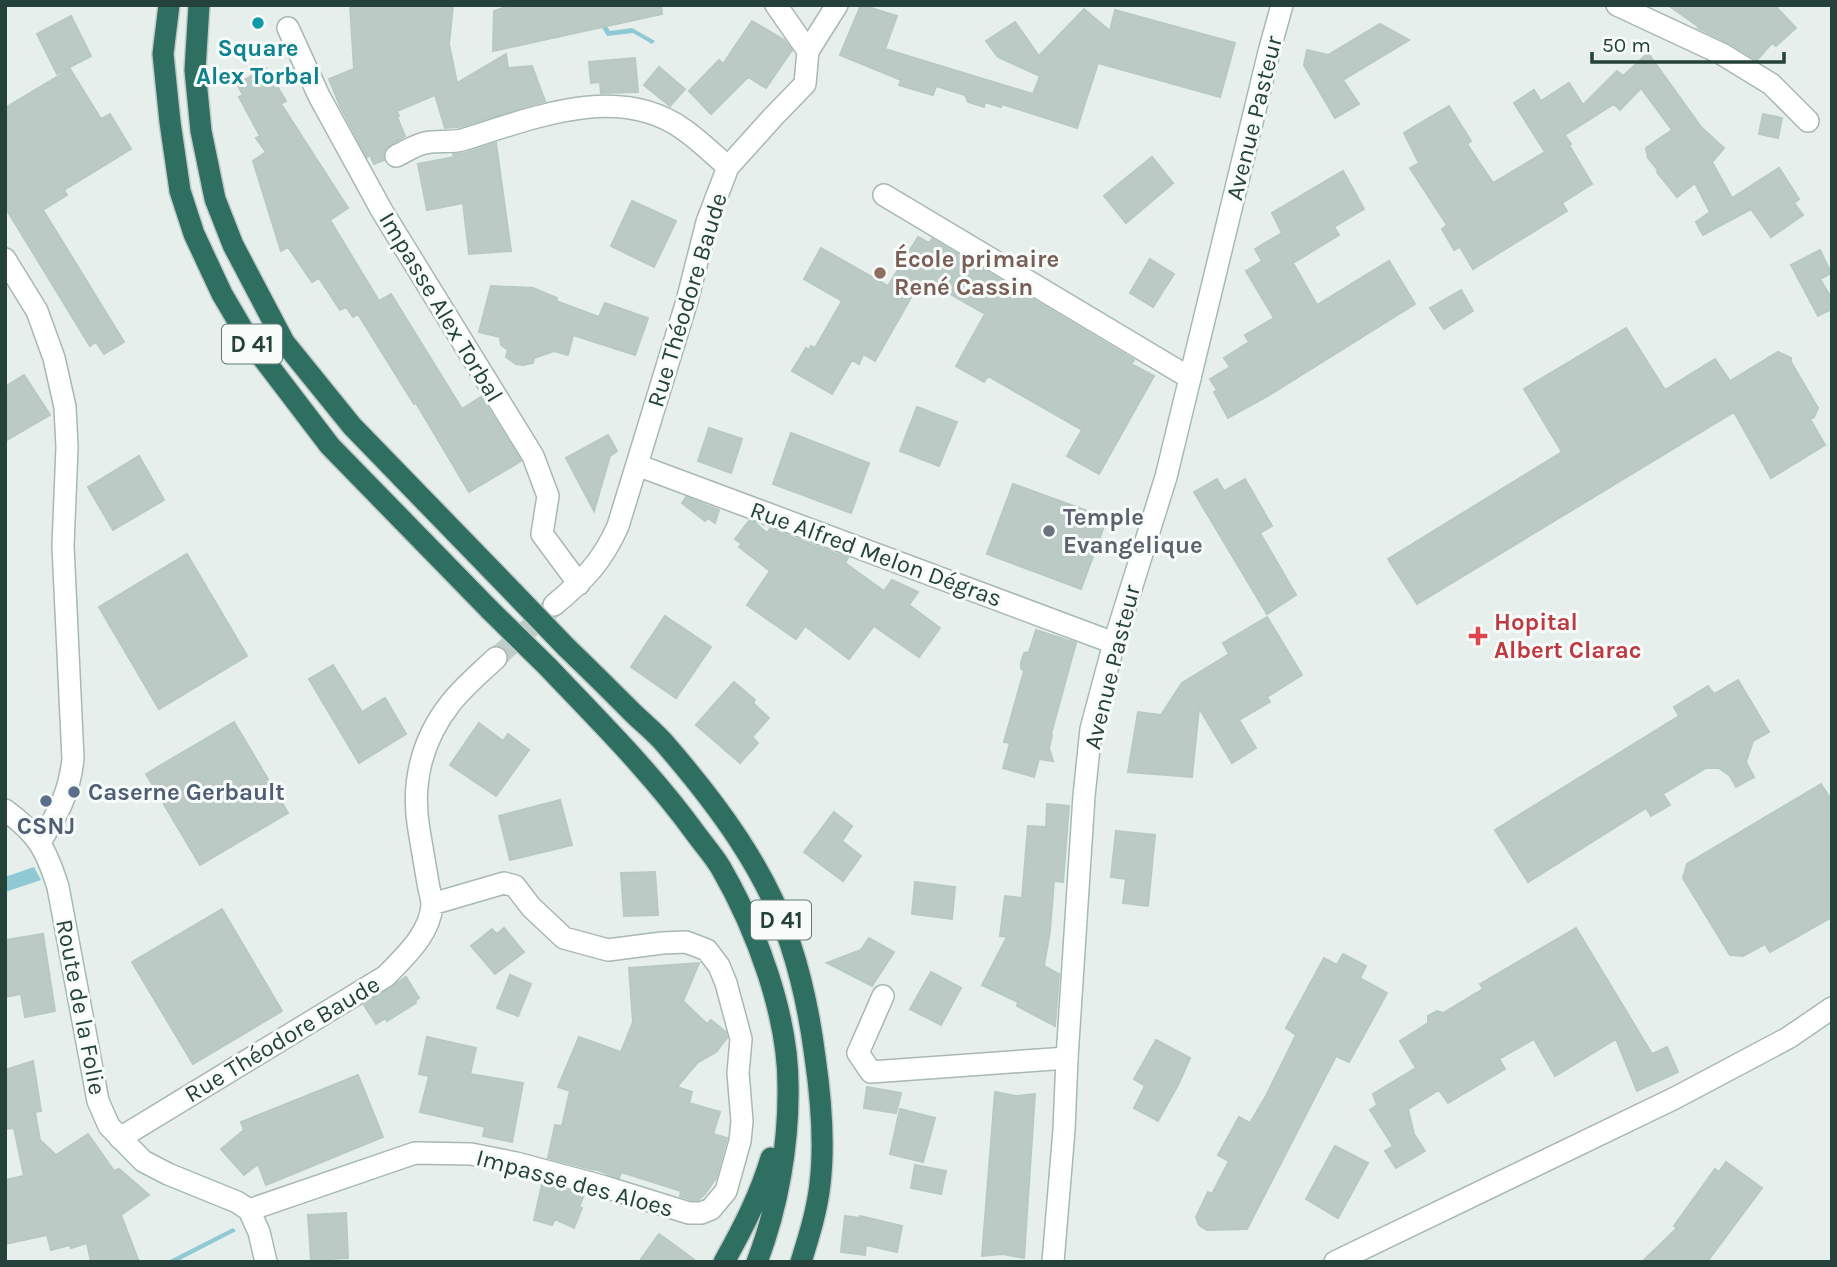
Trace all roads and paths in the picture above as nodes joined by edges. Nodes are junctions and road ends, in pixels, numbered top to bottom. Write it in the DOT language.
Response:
graph roads {
  1 [pos="169,5"];
  2 [pos="199,5"];
  3 [pos="776,5"];
  4 [pos="837,5"];
  5 [pos="1282,5"];
  6 [pos="1617,5"];
  7 [pos="288,28"];
  8 [pos="807,51"];
  9 [pos="1808,121"];
  10 [pos="396,156"];
  11 [pos="728,167"];
  12 [pos="884,195"];
  13 [pos="5,259"];
  14 [pos="1190,378"];
  15 [pos="637,465"];
  16 [pos="579,584"];
  17 [pos="554,605"];
  18 [pos="1114,643"];
  19 [pos="496,658"];
  20 [pos="5,810"];
  21 [pos="40,842"];
  22 [pos="432,904"];
  23 [pos="883,996"];
  24 [pos="1832,1008"];
  25 [pos="1067,1058"];
  26 [pos="788,1085"];
  27 [pos="120,1138"];
  28 [pos="249,1210"];
  29 [pos="266,1262"];
  30 [pos="724,1262"];
  31 [pos="757,1262"];
  32 [pos="801,1262"];
  33 [pos="1053,1262"];
  34 [pos="1335,1262"];
  1 -- 26 [label="highway, D 41, bridge"];
  2 -- 32 [label="highway, D 41, bridge"];
  3 -- 8 [label="street"];
  4 -- 8 [label="street, Rue Théodore Baude"];
  5 -- 14 [label="street, Avenue Pasteur"];
  6 -- 9 [label="street"];
  7 -- 16 [label="street, Impasse Alex Torbal"];
  8 -- 11 [label="street, Rue Théodore Baude"];
  10 -- 11 [label="street"];
  11 -- 15 [label="street, Rue Théodore Baude"];
  12 -- 14 [label="street"];
  13 -- 21 [label="street"];
  14 -- 18 [label="street, Avenue Pasteur"];
  15 -- 16 [label="street, Rue Théodore Baude"];
  15 -- 18 [label="street, Rue Alfred Melon Dégras"];
  16 -- 17 [label="street, Rue Théodore Baude"];
  18 -- 25 [label="street, Avenue Pasteur"];
  19 -- 22 [label="street"];
  20 -- 21 [label="street, Route de la Folie"];
  21 -- 27 [label="street, Route de la Folie"];
  22 -- 27 [label="street, Rue Théodore Baude"];
  22 -- 28 [label="street, Impasse des Aloes"];
  23 -- 25 [label="street"];
  24 -- 34 [label="street"];
  25 -- 33 [label="street, Avenue Pasteur"];
  26 -- 30 [label="highway"];
  26 -- 31 [label="highway, D 41"];
  27 -- 28 [label="street, Route de la Folie"];
  28 -- 29 [label="street"];
}
